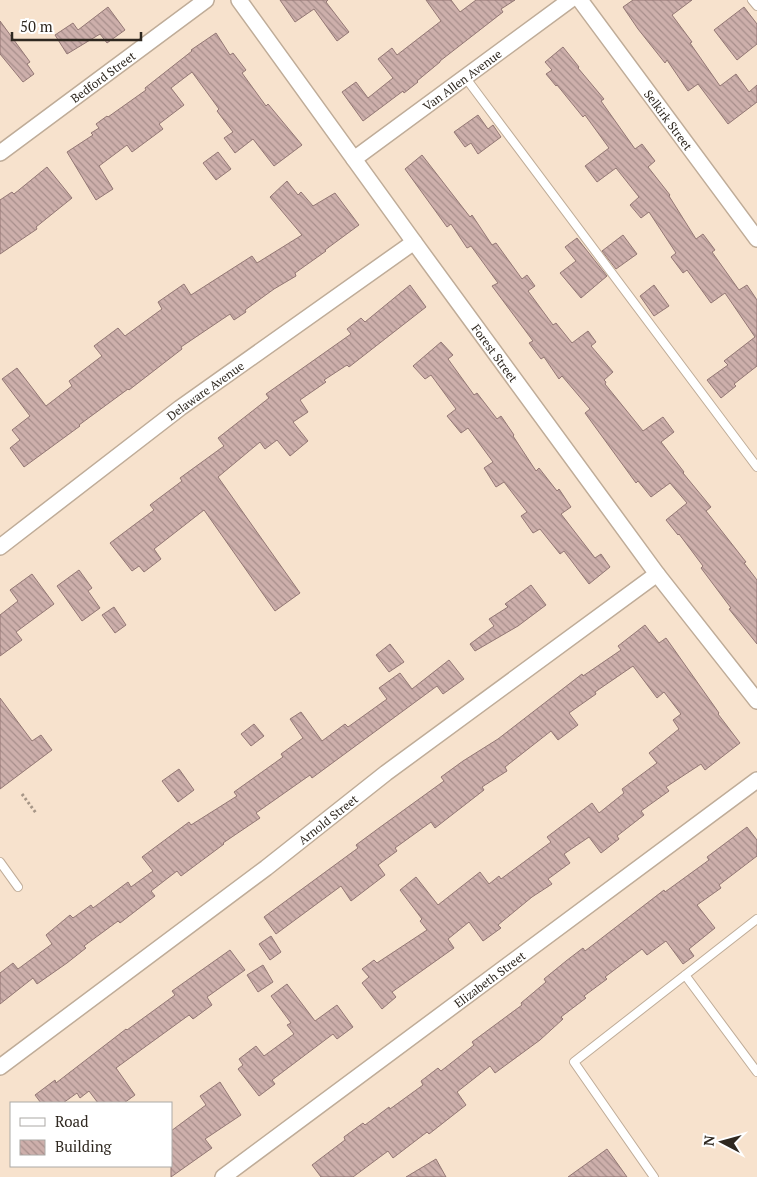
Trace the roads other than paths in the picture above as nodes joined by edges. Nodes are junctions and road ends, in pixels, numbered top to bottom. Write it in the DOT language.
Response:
graph roads {
  1 [pos="206,0"];
  2 [pos="239,0"];
  3 [pos="570,0"];
  4 [pos="580,0"];
  5 [pos="752,0"];
  6 [pos="757,6"];
  7 [pos="465,77"];
  8 [pos="0,153"];
  9 [pos="354,159"];
  10 [pos="757,239"];
  11 [pos="414,242"];
  12 [pos="757,467"];
  13 [pos="0,547"];
  14 [pos="657,574"];
  15 [pos="757,701"];
  16 [pos="757,780"];
  17 [pos="0,862"];
  18 [pos="18,886"];
  19 [pos="757,919"];
  20 [pos="685,975"];
  21 [pos="0,1067"];
  22 [pos="757,1072"];
  23 [pos="223,1177"];
  24 [pos="654,1177"];
  1 -- 8 [label="street, Bedford Street"];
  2 -- 9 [label="street, Forest Street"];
  3 -- 7 [label="street, Van Allen Avenue"];
  4 -- 10 [label="street, Selkirk Street"];
  5 -- 6 [label="lane"];
  7 -- 9 [label="street, Van Allen Avenue"];
  7 -- 12 [label="lane"];
  9 -- 11 [label="street, Forest Street"];
  11 -- 13 [label="street, Delaware Avenue"];
  11 -- 14 [label="street, Forest Street"];
  14 -- 15 [label="street, Forest Street"];
  14 -- 21 [label="street, Arnold Street"];
  16 -- 23 [label="street, Elizabeth Street"];
  17 -- 18 [label="lane"];
  19 -- 20 [label="lane"];
  20 -- 22 [label="lane"];
  20 -- 24 [label="lane"];
}
